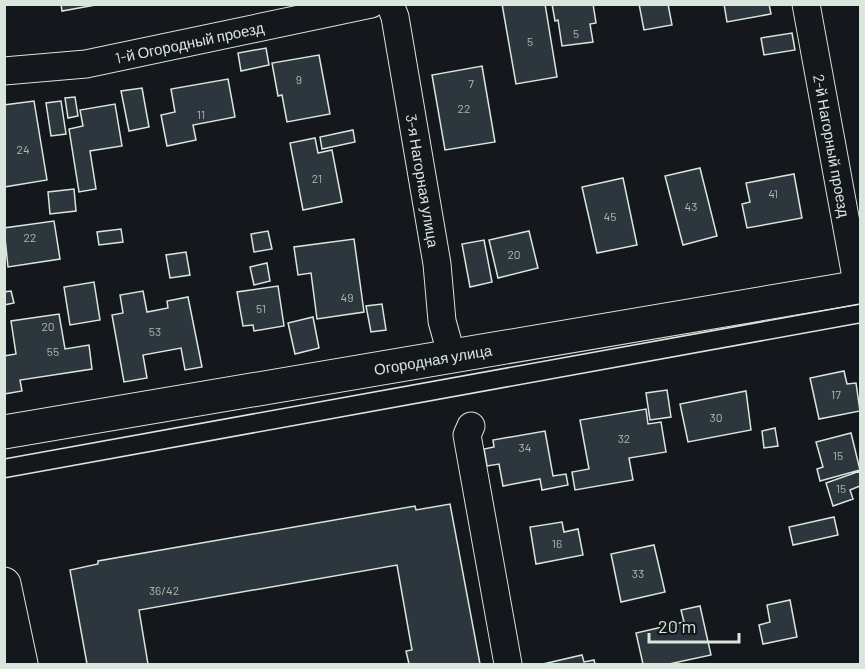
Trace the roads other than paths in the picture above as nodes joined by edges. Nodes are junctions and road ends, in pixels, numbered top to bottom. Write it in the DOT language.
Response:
graph roads {
  1 [pos="371,4"];
  2 [pos="390,4"];
  3 [pos="807,4"];
  4 [pos="4,71"];
  5 [pos="859,288"];
  6 [pos="452,357"];
  7 [pos="471,426"];
  8 [pos="4,432"];
  9 [pos="4,584"];
  10 [pos="21,664"];
  11 [pos="508,664"];
  1 -- 4 [label="street, 1-й Огородный проезд"];
  2 -- 6 [label="street, 3-я Нагорная улица"];
  3 -- 5 [label="street, 2-й Нагорный проезд"];
  5 -- 6 [label="street, Огородная улица"];
  6 -- 8 [label="street, Огородная улица"];
  7 -- 11 [label="street"];
  9 -- 10 [label="street"];
}
